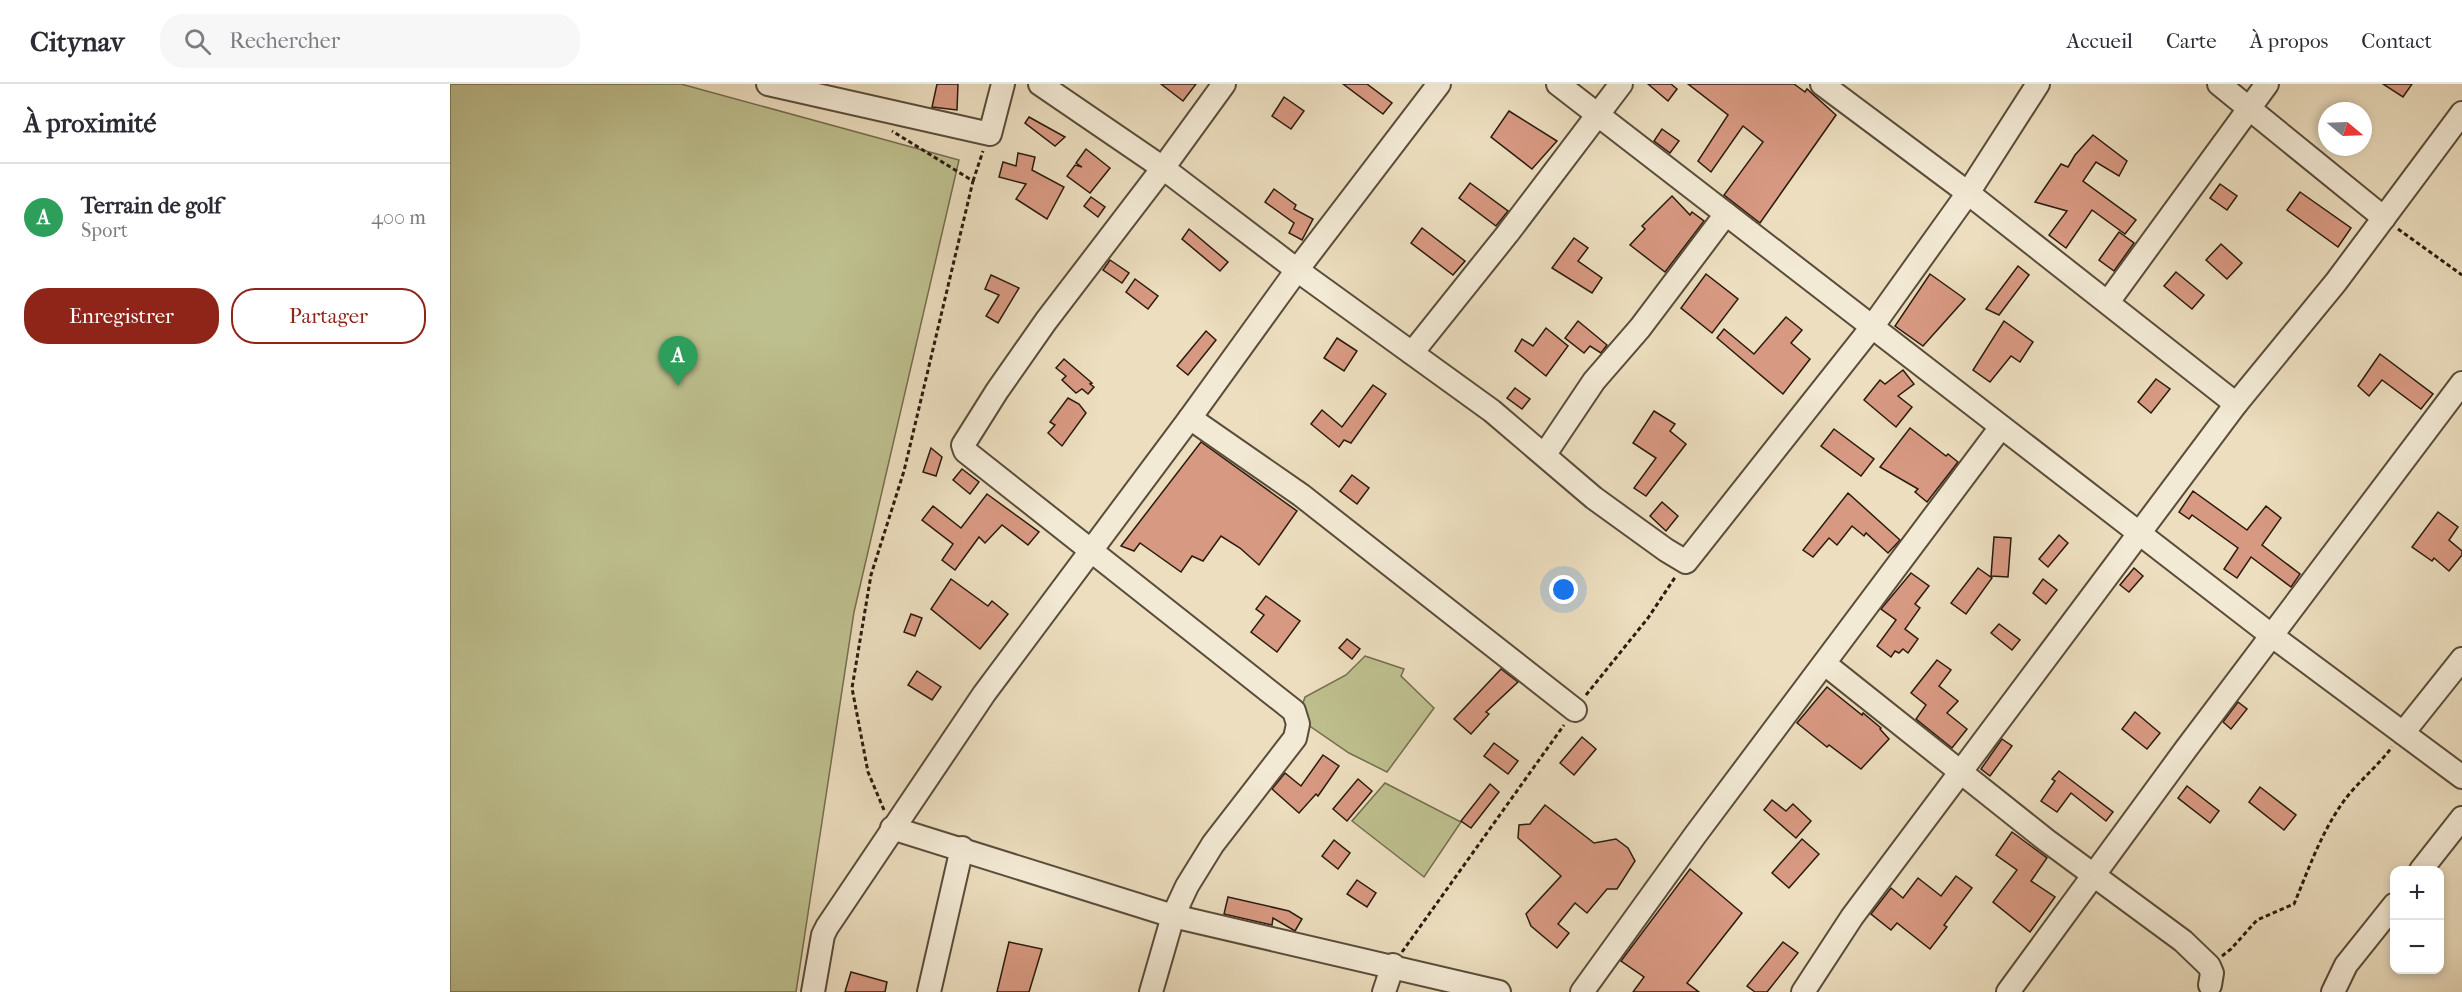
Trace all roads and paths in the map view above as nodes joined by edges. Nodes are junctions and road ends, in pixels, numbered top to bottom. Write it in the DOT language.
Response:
graph roads {
  1 [pos="768,84"];
  2 [pos="1003,84"];
  3 [pos="1041,84"];
  4 [pos="1224,84"];
  5 [pos="1438,84"];
  6 [pos="1558,84"];
  7 [pos="1620,84"];
  8 [pos="1822,84"];
  9 [pos="2218,84"];
  10 [pos="2267,84"];
  11 [pos="2035,85"];
  12 [pos="807,88"];
  13 [pos="2248,110"];
  14 [pos="2462,113"];
  15 [pos="1597,114"];
  16 [pos="886,128"];
  17 [pos="990,134"];
  18 [pos="1163,168"];
  19 [pos="973,181"];
  20 [pos="1968,193"];
  21 [pos="1726,214"];
  22 [pos="2384,218"];
  23 [pos="1297,270"];
  24 [pos="2462,275"];
  25 [pos="2108,302"];
  26 [pos="1872,327"];
  27 [pos="1412,353"];
  28 [pos="2462,383"];
  29 [pos="2236,404"];
  30 [pos="1190,418"];
  31 [pos="2001,427"];
  32 [pos="1545,454"];
  33 [pos="2140,533"];
  34 [pos="1092,550"];
  35 [pos="1686,562"];
  36 [pos="2271,635"];
  37 [pos="2462,659"];
  38 [pos="1825,664"];
  39 [pos="1575,710"];
  40 [pos="2403,734"];
  41 [pos="1961,773"];
  42 [pos="2462,777"];
  43 [pos="2462,819"];
  44 [pos="892,828"];
  45 [pos="962,848"];
  46 [pos="2424,866"];
  47 [pos="2094,876"];
  48 [pos="2390,910"];
  49 [pos="1173,916"];
  50 [pos="1393,965"];
  51 [pos="2209,975"];
  52 [pos="813,992"];
  53 [pos="929,992"];
  54 [pos="1151,992"];
  55 [pos="1384,992"];
  56 [pos="1499,992"];
  57 [pos="1582,992"];
  58 [pos="1803,992"];
  59 [pos="2008,992"];
  60 [pos="2333,992"];
  1 -- 12 [label="street"];
  2 -- 17 [label="street"];
  3 -- 18 [label="street"];
  4 -- 18 [label="street"];
  5 -- 23 [label="street"];
  6 -- 15 [label="street"];
  7 -- 15 [label="street"];
  8 -- 20 [label="street"];
  9 -- 13 [label="street"];
  10 -- 13 [label="street"];
  11 -- 20 [label="street"];
  12 -- 17 [label="street"];
  13 -- 22 [label="street"];
  13 -- 25 [label="street"];
  14 -- 22 [label="street"];
  15 -- 21 [label="street"];
  15 -- 27 [label="street"];
  16 -- 19 [label="path"];
  17 -- 19 [label="path"];
  18 -- 23 [label="street"];
  18 -- 34 [label="street"];
  19 -- 44 [label="path"];
  20 -- 25 [label="street"];
  20 -- 26 [label="street"];
  21 -- 26 [label="street"];
  21 -- 32 [label="street"];
  22 -- 24 [label="path"];
  22 -- 29 [label="street"];
  23 -- 27 [label="street"];
  23 -- 30 [label="street"];
  25 -- 29 [label="street"];
  26 -- 31 [label="street"];
  26 -- 35 [label="street"];
  27 -- 32 [label="street"];
  28 -- 36 [label="street"];
  29 -- 33 [label="street"];
  30 -- 34 [label="street"];
  30 -- 39 [label="street"];
  31 -- 33 [label="street"];
  31 -- 38 [label="street"];
  32 -- 35 [label="street"];
  33 -- 36 [label="street"];
  33 -- 41 [label="street"];
  34 -- 44 [label="street"];
  34 -- 49 [label="street"];
  35 -- 39 [label="path"];
  36 -- 40 [label="street"];
  36 -- 47 [label="street"];
  37 -- 40 [label="street"];
  38 -- 41 [label="street"];
  38 -- 57 [label="street"];
  39 -- 50 [label="path"];
  40 -- 42 [label="street"];
  40 -- 51 [label="path"];
  41 -- 47 [label="street"];
  41 -- 58 [label="street"];
  43 -- 46 [label="street"];
  44 -- 45 [label="street"];
  44 -- 52 [label="street"];
  45 -- 49 [label="street"];
  45 -- 53 [label="street"];
  47 -- 51 [label="street"];
  47 -- 59 [label="street"];
  48 -- 60 [label="street"];
  49 -- 50 [label="street"];
  49 -- 54 [label="street"];
  50 -- 55 [label="street"];
  50 -- 56 [label="street"];
}
